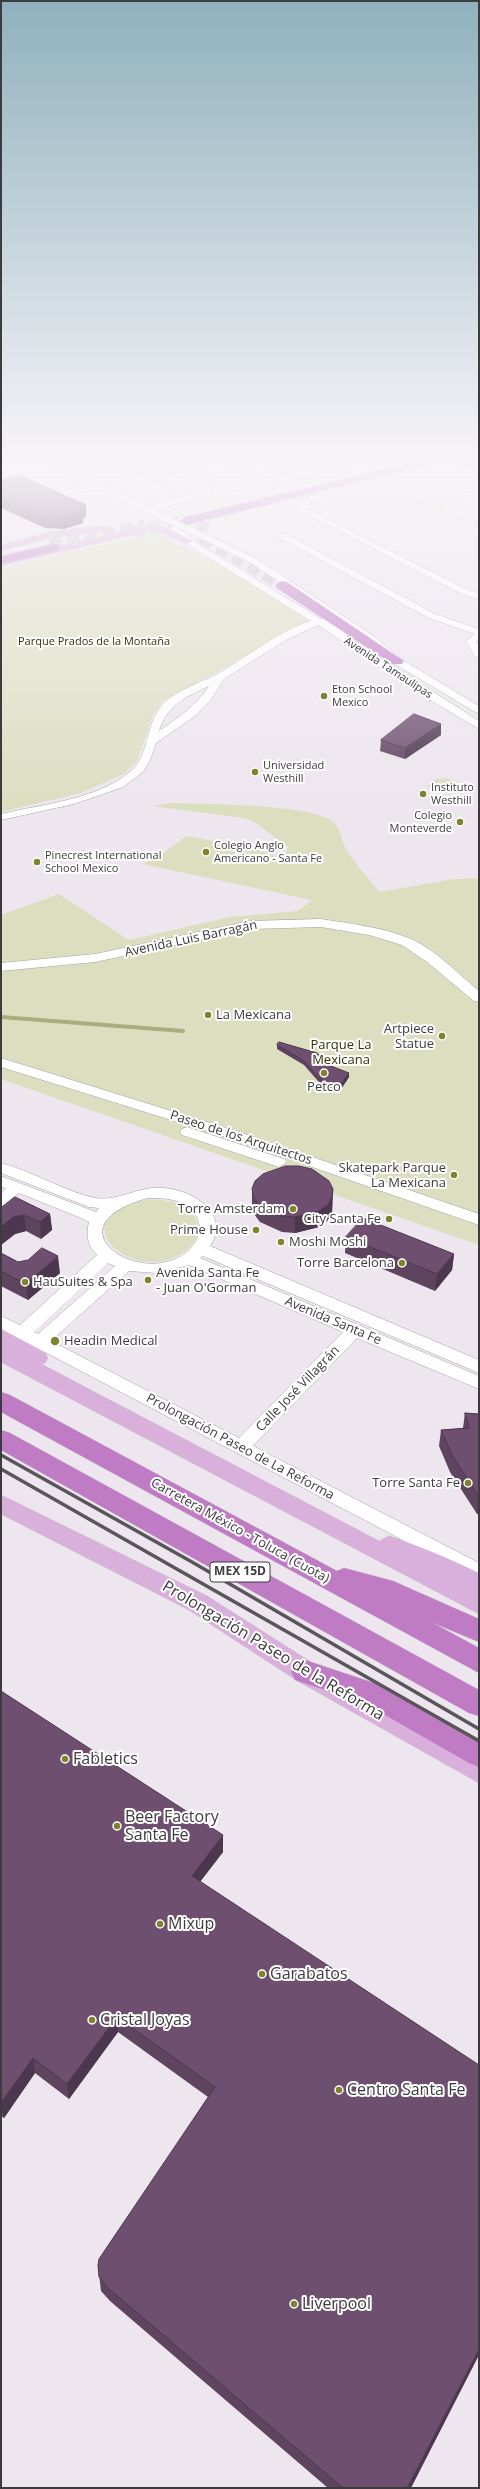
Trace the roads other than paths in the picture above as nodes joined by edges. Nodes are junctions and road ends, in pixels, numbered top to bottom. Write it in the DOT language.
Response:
graph roads {
  1 [pos="241,571"];
  2 [pos="270,571"];
  3 [pos="348,571"];
  4 [pos="414,571"];
  5 [pos="433,571"];
  6 [pos="439,581"];
  7 [pos="282,585"];
  8 [pos="479,593"];
  9 [pos="464,595"];
  10 [pos="479,596"];
  11 [pos="479,603"];
  12 [pos="320,622"];
  13 [pos="479,632"];
  14 [pos="479,635"];
  15 [pos="478,652"];
  16 [pos="396,661"];
  17 [pos="220,677"];
  18 [pos="479,710"];
  19 [pos="479,726"];
  20 [pos="150,742"];
  21 [pos="1,818"];
  22 [pos="110,952"];
  23 [pos="1,961"];
  24 [pos="1,967"];
  25 [pos="479,988"];
  26 [pos="479,998"];
  27 [pos="1,1062"];
  28 [pos="1,1072"];
  29 [pos="150,1115"];
  30 [pos="1,1168"];
  31 [pos="1,1181"];
  32 [pos="17,1187"];
  33 [pos="1,1200"];
  34 [pos="116,1201"];
  35 [pos="96,1220"];
  36 [pos="479,1220"];
  37 [pos="479,1228"];
  38 [pos="202,1249"];
  39 [pos="107,1255"];
  40 [pos="188,1259"];
  41 [pos="126,1265"];
  42 [pos="1,1322"];
  43 [pos="355,1330"];
  44 [pos="22,1333"];
  45 [pos="1,1336"];
  46 [pos="39,1342"];
  47 [pos="1,1353"];
  48 [pos="479,1367"];
  49 [pos="479,1382"];
  50 [pos="70,1389"];
  51 [pos="1,1401"];
  52 [pos="1,1439"];
  53 [pos="240,1448"];
  54 [pos="1,1504"];
  55 [pos="304,1513"];
  56 [pos="316,1572"];
  57 [pos="479,1572"];
  58 [pos="479,1584"];
  59 [pos="479,1604"];
  60 [pos="479,1631"];
  61 [pos="476,1659"];
  62 [pos="305,1672"];
  63 [pos="479,1704"];
  64 [pos="479,1754"];
  65 [pos="479,1771"];
  1 -- 12 [label="street, Avenida Tamaulipas"];
  2 -- 16 [label="street, Avenida Tamaulipas"];
  3 -- 13 [label="street"];
  4 -- 6 [label="street"];
  5 -- 6 [label="street"];
  6 -- 8 [label="street"];
  6 -- 9 [label="street"];
  7 -- 16 [label="highway"];
  9 -- 10 [label="street"];
  9 -- 11 [label="street"];
  12 -- 16 [label="street"];
  12 -- 17 [label="street"];
  12 -- 19 [label="street, Avenida Tamaulipas"];
  14 -- 15 [label="street"];
  16 -- 18 [label="street, Avenida Tamaulipas"];
  17 -- 20 [label="street"];
  17 -- 20 [label="street"];
  20 -- 21 [label="street"];
  22 -- 23 [label="street, Avenida Luis Barragán"];
  22 -- 24 [label="street, Avenida Luis Barragán"];
  22 -- 25 [label="street, Avenida Luis Barragán"];
  22 -- 26 [label="street, Avenida Luis Barragán"];
  27 -- 29 [label="street, Paseo de los Arquitectos"];
  28 -- 29 [label="street, Paseo de los Arquitectos"];
  29 -- 36 [label="street, Paseo de los Arquitectos"];
  29 -- 37 [label="street, Paseo de los Arquitectos"];
  30 -- 34 [label="street"];
  31 -- 32 [label="street"];
  32 -- 33 [label="street"];
  32 -- 35 [label="street"];
  34 -- 35 [label="street"];
  34 -- 38 [label="street"];
  35 -- 39 [label="street"];
  38 -- 40 [label="street"];
  38 -- 48 [label="street, Avenida Santa Fe"];
  39 -- 41 [label="street"];
  39 -- 44 [label="street"];
  40 -- 41 [label="street"];
  40 -- 43 [label="street, Avenida Santa Fe"];
  41 -- 46 [label="street"];
  42 -- 44 [label="street, Prolongación Paseo de La Reforma"];
  43 -- 49 [label="street, Avenida Santa Fe"];
  43 -- 53 [label="street, Calle José Villagrán"];
  44 -- 46 [label="street, Prolongación Paseo de La Reforma"];
  45 -- 50 [label="main road"];
  46 -- 53 [label="street, Prolongación Paseo de La Reforma"];
  47 -- 50 [label="main road"];
  50 -- 55 [label="main road"];
  51 -- 56 [label="highway, Carretera México - Toluca (Cuota) / MEX 15D"];
  52 -- 63 [label="highway, MEX 15D"];
  53 -- 57 [label="street, Prolongación Paseo de La Reforma"];
  54 -- 62 [label="main road, Prolongación Paseo de la Reforma"];
  55 -- 58 [label="main road"];
  55 -- 59 [label="main road"];
  56 -- 60 [label="highway"];
  56 -- 61 [label="highway, Carretera México - Toluca (Cuota) / MEX 15D"];
  62 -- 64 [label="highway"];
  62 -- 65 [label="main road, Prolongación Paseo de la Reforma"];
}
